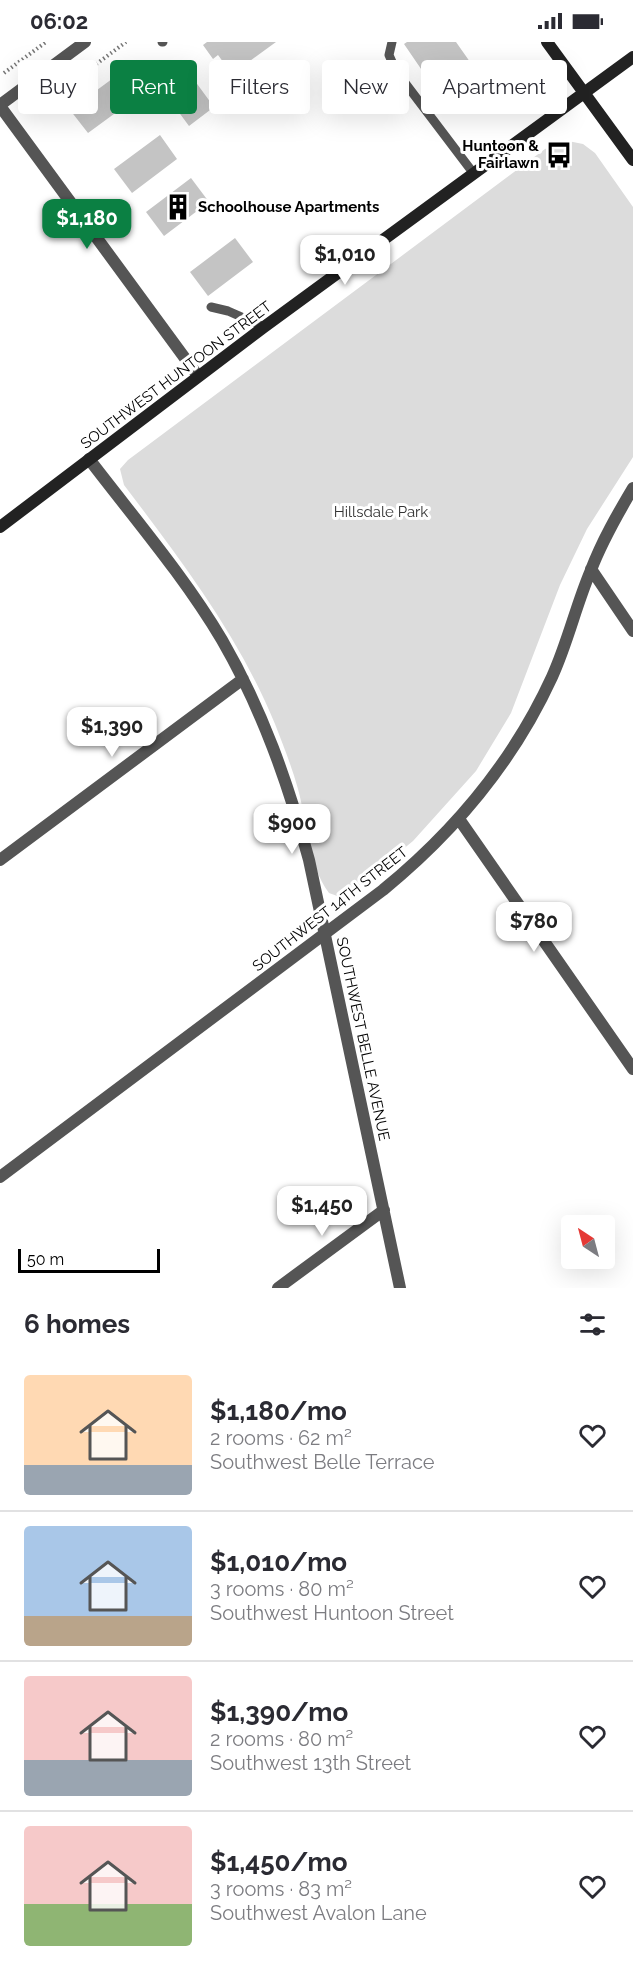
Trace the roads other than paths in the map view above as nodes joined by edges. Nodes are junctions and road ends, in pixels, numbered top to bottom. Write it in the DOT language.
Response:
graph roads {
  1 [pos="85,42"];
  2 [pos="392,42"];
  3 [pos="547,42"];
  4 [pos="633,57"];
  5 [pos="60,60"];
  6 [pos="18,91"];
  7 [pos="584,93"];
  8 [pos="0,105"];
  9 [pos="633,160"];
  10 [pos="474,174"];
  11 [pos="211,307"];
  12 [pos="264,327"];
  13 [pos="198,376"];
  14 [pos="89,459"];
  15 [pos="633,488"];
  16 [pos="0,527"];
  17 [pos="591,569"];
  18 [pos="633,631"];
  19 [pos="243,679"];
  20 [pos="459,819"];
  21 [pos="0,860"];
  22 [pos="325,934"];
  23 [pos="633,1069"];
  24 [pos="0,1177"];
  25 [pos="384,1210"];
  26 [pos="278,1288"];
  27 [pos="400,1288"];
  1 -- 5 [label="street"];
  2 -- 10 [label="lane"];
  3 -- 7 [label="main road"];
  4 -- 7 [label="main road, SOUTHWEST HUNTOON STREET"];
  6 -- 8 [label="street"];
  7 -- 9 [label="main road"];
  7 -- 10 [label="main road, SOUTHWEST HUNTOON STREET"];
  8 -- 13 [label="street"];
  10 -- 12 [label="main road, SOUTHWEST HUNTOON STREET"];
  11 -- 12 [label="lane"];
  12 -- 13 [label="main road, SOUTHWEST HUNTOON STREET"];
  13 -- 14 [label="main road, SOUTHWEST HUNTOON STREET"];
  14 -- 16 [label="main road, SOUTHWEST HUNTOON STREET"];
  14 -- 19 [label="street, SOUTHWEST BELLE AVENUE"];
  15 -- 17 [label="street, SOUTHWEST 14TH STREET"];
  17 -- 18 [label="street"];
  17 -- 20 [label="street, SOUTHWEST 14TH STREET"];
  19 -- 21 [label="street"];
  19 -- 22 [label="street, SOUTHWEST BELLE AVENUE"];
  20 -- 22 [label="street, SOUTHWEST 14TH STREET"];
  20 -- 23 [label="street"];
  22 -- 24 [label="street, SOUTHWEST 14TH STREET"];
  22 -- 25 [label="street, SOUTHWEST BELLE AVENUE"];
  25 -- 26 [label="street"];
  25 -- 27 [label="street, SOUTHWEST BELLE AVENUE"];
}
